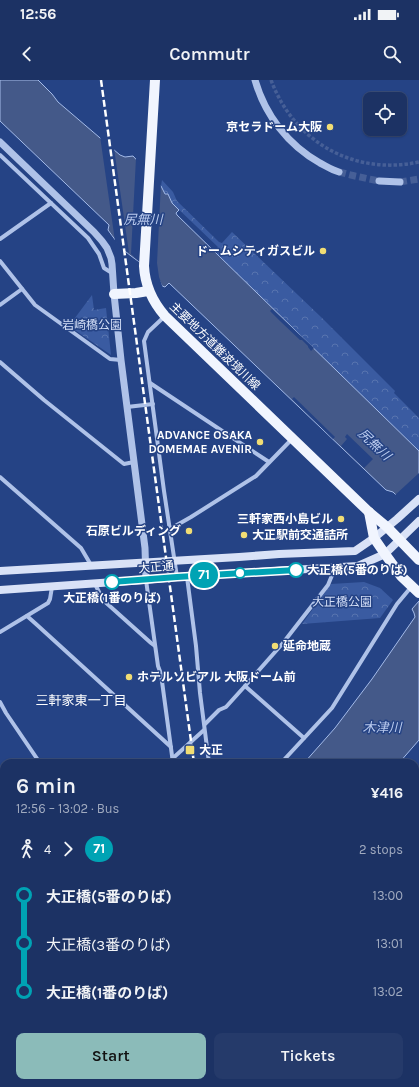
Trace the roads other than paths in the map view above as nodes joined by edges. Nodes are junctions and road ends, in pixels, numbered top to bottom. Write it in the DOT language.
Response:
graph roads {
  1 [pos="155,80"];
  2 [pos="254,80"];
  3 [pos="0,142"];
  4 [pos="0,155"];
  5 [pos="339,172"];
  6 [pos="379,181"];
  7 [pos="400,182"];
  8 [pos="51,203"];
  9 [pos="0,239"];
  10 [pos="0,261"];
  11 [pos="112,273"];
  12 [pos="22,289"];
  13 [pos="148,291"];
  14 [pos="114,294"];
  15 [pos="0,305"];
  16 [pos="165,316"];
  17 [pos="121,360"];
  18 [pos="0,362"];
  19 [pos="150,383"];
  20 [pos="153,404"];
  21 [pos="127,407"];
  22 [pos="292,439"];
  23 [pos="134,462"];
  24 [pos="269,462"];
  25 [pos="0,477"];
  26 [pos="419,499"];
  27 [pos="369,512"];
  28 [pos="418,522"];
  29 [pos="387,527"];
  30 [pos="170,529"];
  31 [pos="374,538"];
  32 [pos="399,540"];
  33 [pos="385,554"];
  34 [pos="419,560"];
  35 [pos="174,561"];
  36 [pos="146,562"];
  37 [pos="91,566"];
  38 [pos="335,568"];
  39 [pos="0,571"];
  40 [pos="187,576"];
  41 [pos="177,577"];
  42 [pos="146,580"];
  43 [pos="95,583"];
  44 [pos="52,586"];
  45 [pos="416,589"];
  46 [pos="0,590"];
  47 [pos="27,616"];
  48 [pos="0,632"];
  49 [pos="155,646"];
  50 [pos="246,686"];
  51 [pos="0,702"];
  52 [pos="205,724"];
  53 [pos="204,730"];
  54 [pos="304,738"];
  55 [pos="171,747"];
  56 [pos="37,759"];
  57 [pos="173,759"];
  58 [pos="175,759"];
  59 [pos="208,759"];
  60 [pos="285,759"];
  1 -- 13 [label="main road, 主要地方道難波境川線"];
  2 -- 5 [label="street"];
  3 -- 11 [label="street"];
  4 -- 8 [label="street"];
  6 -- 7 [label="street"];
  8 -- 9 [label="street"];
  8 -- 11 [label="street"];
  10 -- 12 [label="street"];
  11 -- 14 [label="street"];
  12 -- 15 [label="street"];
  12 -- 17 [label="street"];
  13 -- 14 [label="main road"];
  13 -- 16 [label="main road, 主要地方道難波境川線"];
  14 -- 17 [label="street"];
  16 -- 19 [label="street"];
  16 -- 22 [label="main road, 主要地方道難波境川線"];
  17 -- 21 [label="street"];
  18 -- 23 [label="street"];
  19 -- 20 [label="street"];
  19 -- 24 [label="street"];
  20 -- 21 [label="street"];
  20 -- 30 [label="street"];
  21 -- 23 [label="street"];
  22 -- 24 [label="street"];
  22 -- 27 [label="main road, 主要地方道難波境川線"];
  23 -- 36 [label="street"];
  24 -- 30 [label="street"];
  25 -- 37 [label="street"];
  26 -- 29 [label="main road, 大正通"];
  27 -- 29 [label="main road, 主要地方道難波境川線"];
  27 -- 31 [label="main road"];
  28 -- 32 [label="main road"];
  29 -- 31 [label="main road, 大正通"];
  29 -- 32 [label="main road, 主要地方道難波境川線"];
  30 -- 35 [label="street"];
  31 -- 33 [label="main road"];
  31 -- 35 [label="main road, 大正通"];
  32 -- 33 [label="main road"];
  32 -- 34 [label="main road, 主要地方道難波境川線"];
  33 -- 38 [label="main road, 大正通"];
  33 -- 45 [label="main road"];
  35 -- 36 [label="main road, 大正通"];
  35 -- 41 [label="street"];
  36 -- 37 [label="main road, 大正通"];
  36 -- 42 [label="street"];
  37 -- 39 [label="main road, 大正通"];
  38 -- 40 [label="main road, 大正通"];
  38 -- 50 [label="street"];
  40 -- 41 [label="main road, 大正通"];
  40 -- 52 [label="street"];
  41 -- 42 [label="main road, 大正通"];
  42 -- 43 [label="main road, 大正通"];
  42 -- 49 [label="street"];
  43 -- 44 [label="main road, 大正通"];
  43 -- 49 [label="street"];
  44 -- 46 [label="main road, 大正通"];
  44 -- 47 [label="street"];
  45 -- 54 [label="street"];
  47 -- 48 [label="street"];
  47 -- 55 [label="street"];
  49 -- 55 [label="street"];
  50 -- 52 [label="street"];
  50 -- 54 [label="street"];
  51 -- 56 [label="street"];
  52 -- 53 [label="street"];
  53 -- 58 [label="street"];
  53 -- 59 [label="street"];
  54 -- 60 [label="street"];
  55 -- 57 [label="street"];
}
